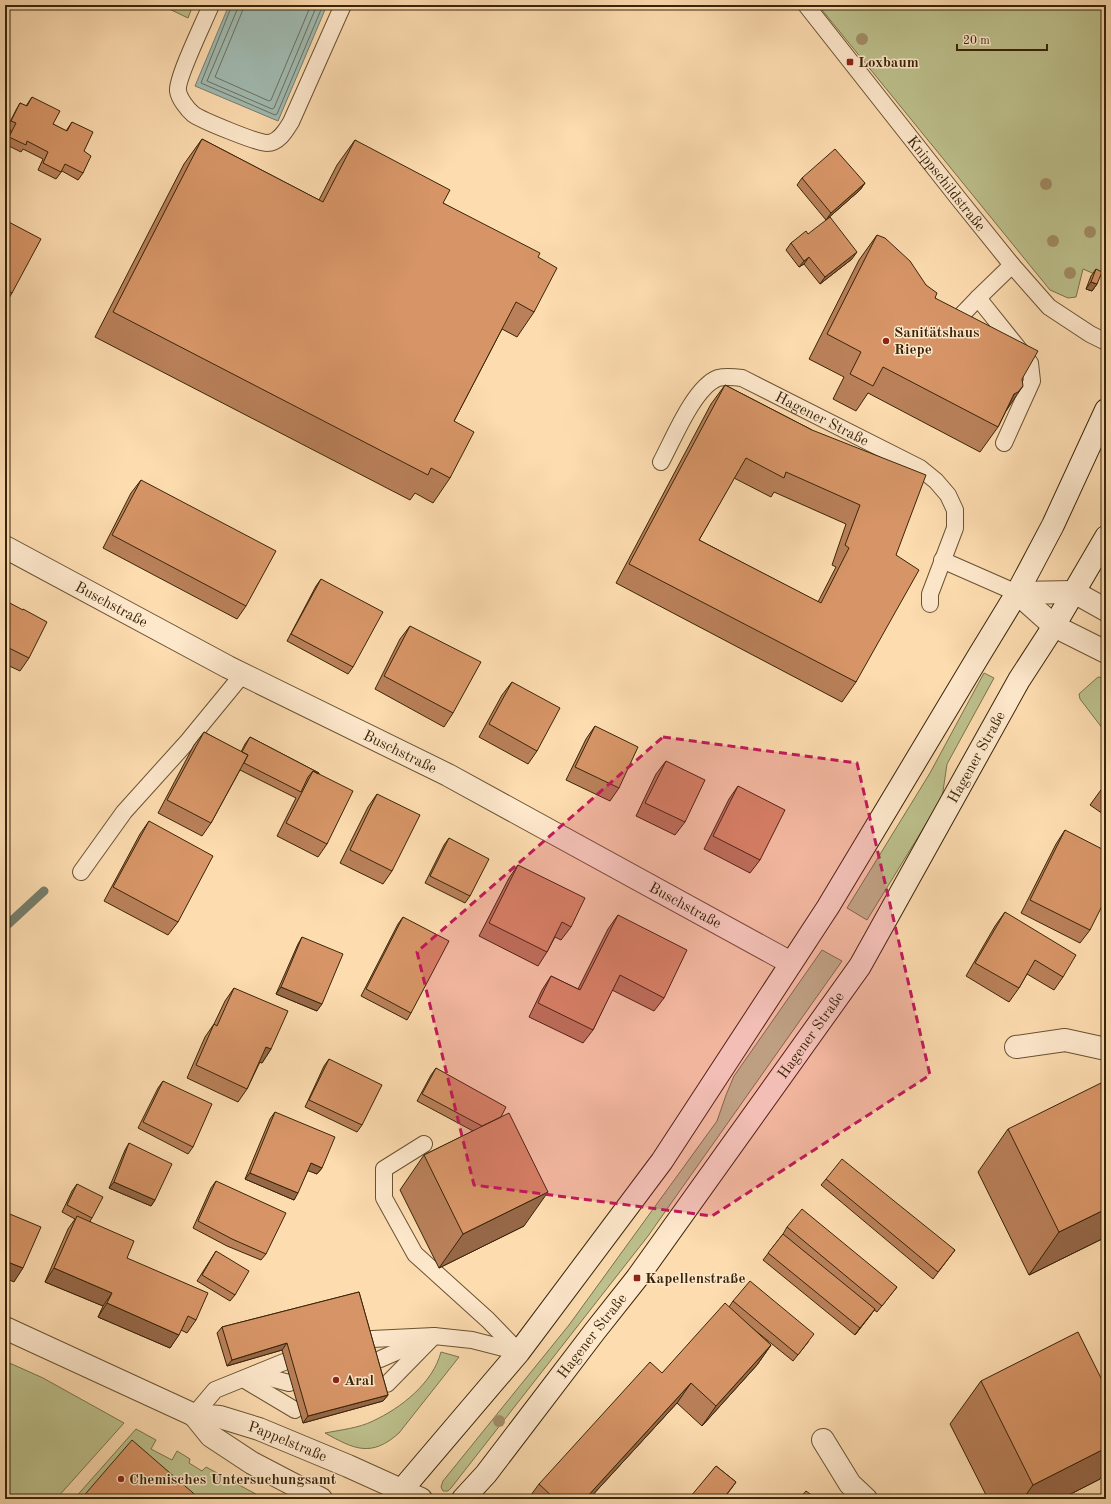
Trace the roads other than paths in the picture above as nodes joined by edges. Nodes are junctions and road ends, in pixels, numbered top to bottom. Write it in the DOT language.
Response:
graph roads {
  1 [pos="211,5"];
  2 [pos="343,5"];
  3 [pos="806,5"];
  4 [pos="1012,265"];
  5 [pos="978,298"];
  6 [pos="953,324"];
  7 [pos="1106,342"];
  8 [pos="1106,410"];
  9 [pos="1004,443"];
  10 [pos="661,462"];
  11 [pos="1106,537"];
  12 [pos="5,547"];
  13 [pos="942,560"];
  14 [pos="1074,592"];
  15 [pos="1017,593"];
  16 [pos="930,604"];
  17 [pos="1106,610"];
  18 [pos="1054,626"];
  19 [pos="1106,652"];
  20 [pos="244,674"];
  21 [pos="81,872"];
  22 [pos="791,963"];
  23 [pos="1016,1047"];
  24 [pos="1106,1049"];
  25 [pos="424,1144"];
  26 [pos="5,1328"];
  27 [pos="434,1336"];
  28 [pos="372,1339"];
  29 [pos="519,1352"];
  30 [pos="378,1360"];
  31 [pos="284,1362"];
  32 [pos="249,1376"];
  33 [pos="289,1383"];
  34 [pos="387,1384"];
  35 [pos="295,1410"];
  36 [pos="194,1415"];
  37 [pos="823,1440"];
  38 [pos="406,1496"];
  39 [pos="321,1499"];
  40 [pos="463,1499"];
  41 [pos="866,1499"];
  1 -- 2 [label="lane"];
  3 -- 4 [label="lane, Knippschildstraße"];
  4 -- 5 [label="lane"];
  4 -- 7 [label="lane, Knippschildstraße"];
  5 -- 6 [label="lane"];
  5 -- 9 [label="lane"];
  8 -- 15 [label="main road"];
  10 -- 13 [label="lane, Hagener Straße"];
  11 -- 14 [label="main road, Hagener Straße"];
  12 -- 20 [label="main road, Buschstraße"];
  13 -- 15 [label="lane"];
  13 -- 16 [label="lane, Hagener Straße"];
  14 -- 15 [label="main road"];
  14 -- 17 [label="main road"];
  14 -- 18 [label="main road, Hagener Straße"];
  15 -- 18 [label="main road"];
  15 -- 22 [label="main road"];
  18 -- 19 [label="main road"];
  18 -- 40 [label="main road, Hagener Straße"];
  20 -- 21 [label="lane"];
  20 -- 22 [label="main road, Buschstraße"];
  22 -- 29 [label="main road"];
  23 -- 24 [label="main road"];
  25 -- 29 [label="lane"];
  26 -- 36 [label="main road, Pappelstraße"];
  27 -- 28 [label="lane"];
  27 -- 29 [label="lane"];
  27 -- 30 [label="lane"];
  27 -- 34 [label="lane"];
  29 -- 38 [label="main road"];
  31 -- 32 [label="lane"];
  32 -- 33 [label="lane"];
  32 -- 35 [label="lane"];
  32 -- 36 [label="lane"];
  36 -- 38 [label="main road, Pappelstraße"];
  36 -- 39 [label="main road, Pappelstraße"];
  37 -- 41 [label="main road"];
}
